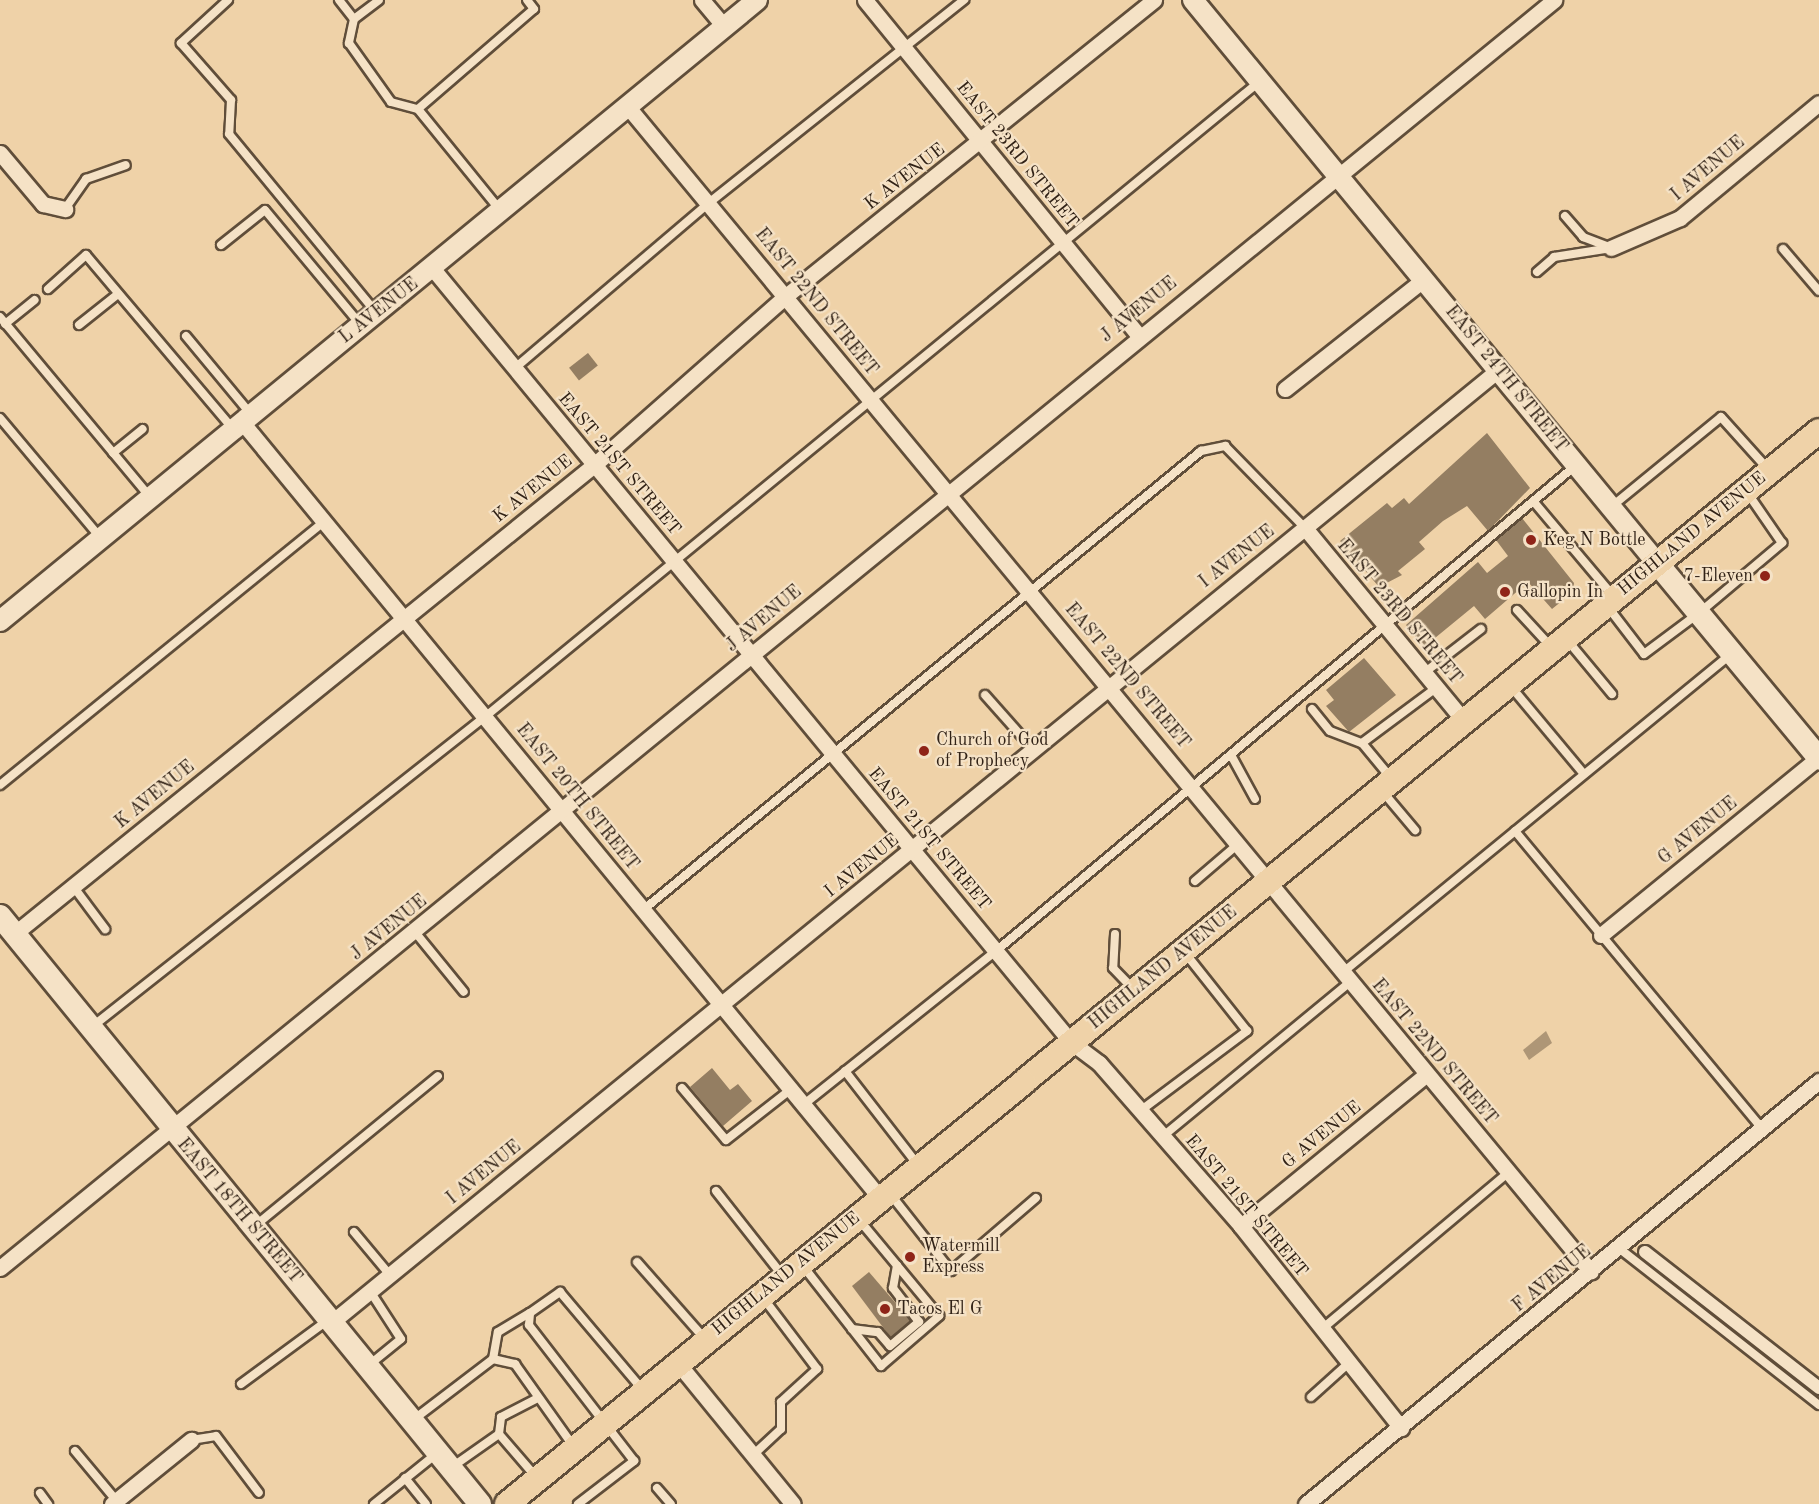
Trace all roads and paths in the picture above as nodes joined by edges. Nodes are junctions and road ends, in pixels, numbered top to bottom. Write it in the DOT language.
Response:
graph roads {
  1 [pos="228,0"];
  2 [pos="339,0"];
  3 [pos="379,0"];
  4 [pos="527,0"];
  5 [pos="702,0"];
  6 [pos="757,0"];
  7 [pos="865,0"];
  8 [pos="964,0"];
  9 [pos="1154,0"];
  10 [pos="1193,0"];
  11 [pos="1554,0"];
  12 [pos="354,19"];
  13 [pos="725,27"];
  14 [pos="906,50"];
  15 [pos="1260,81"];
  16 [pos="1819,103"];
  17 [pos="628,107"];
  18 [pos="418,110"];
  19 [pos="981,142"];
  20 [pos="0,153"];
  21 [pos="126,165"];
  22 [pos="1339,177"];
  23 [pos="710,202"];
  24 [pos="65,209"];
  25 [pos="501,211"];
  26 [pos="1565,216"];
  27 [pos="1061,240"];
  28 [pos="221,245"];
  29 [pos="1611,248"];
  30 [pos="1783,249"];
  31 [pos="433,269"];
  32 [pos="1537,272"];
  33 [pos="1424,280"];
  34 [pos="48,289"];
  35 [pos="1819,291"];
  36 [pos="118,294"];
  37 [pos="787,295"];
  38 [pos="35,300"];
  39 [pos="376,312"];
  40 [pos="3,321"];
  41 [pos="79,325"];
  42 [pos="361,325"];
  43 [pos="1138,335"];
  44 [pos="186,336"];
  45 [pos="514,368"];
  46 [pos="1498,370"];
  47 [pos="1285,389"];
  48 [pos="869,398"];
  49 [pos="0,418"];
  50 [pos="242,422"];
  51 [pos="143,429"];
  52 [pos="1819,431"];
  53 [pos="113,453"];
  54 [pos="594,465"];
  55 [pos="1577,465"];
  56 [pos="1770,471"];
  57 [pos="1746,491"];
  58 [pos="947,492"];
  59 [pos="150,497"];
  60 [pos="1534,501"];
  61 [pos="1611,507"];
  62 [pos="324,522"];
  63 [pos="1305,528"];
  64 [pos="101,538"];
  65 [pos="674,561"];
  66 [pos="1658,563"];
  67 [pos="1032,592"];
  68 [pos="1611,601"];
  69 [pos="1517,610"];
  70 [pos="1699,613"];
  71 [pos="405,619"];
  72 [pos="0,621"];
  73 [pos="1386,627"];
  74 [pos="1481,629"];
  75 [pos="1558,643"];
  76 [pos="1731,653"];
  77 [pos="752,656"];
  78 [pos="1424,673"];
  79 [pos="1509,683"];
  80 [pos="1109,684"];
  81 [pos="1436,688"];
  82 [pos="1612,694"];
  83 [pos="984,695"];
  84 [pos="1312,708"];
  85 [pos="486,716"];
  86 [pos="1463,720"];
  87 [pos="1362,743"];
  88 [pos="1032,748"];
  89 [pos="834,755"];
  90 [pos="1231,755"];
  91 [pos="1819,758"];
  92 [pos="1584,774"];
  93 [pos="1386,784"];
  94 [pos="0,785"];
  95 [pos="1192,786"];
  96 [pos="1255,799"];
  97 [pos="562,811"];
  98 [pos="1415,830"];
  99 [pos="1515,831"];
  100 [pos="1237,844"];
  101 [pos="913,851"];
  102 [pos="1195,881"];
  103 [pos="1267,883"];
  104 [pos="73,886"];
  105 [pos="643,910"];
  106 [pos="7,925"];
  107 [pos="105,929"];
  108 [pos="415,932"];
  109 [pos="1115,934"];
  110 [pos="1601,935"];
  111 [pos="996,951"];
  112 [pos="1184,951"];
  113 [pos="1346,977"];
  114 [pos="1135,991"];
  115 [pos="464,992"];
  116 [pos="721,1005"];
  117 [pos="90,1028"];
  118 [pos="1071,1042"];
  119 [pos="845,1071"];
  120 [pos="1427,1074"];
  121 [pos="438,1077"];
  122 [pos="1819,1081"];
  123 [pos="682,1088"];
  124 [pos="790,1090"];
  125 [pos="803,1106"];
  126 [pos="1140,1111"];
  127 [pos="1761,1127"];
  128 [pos="173,1131"];
  129 [pos="1162,1137"];
  130 [pos="919,1166"];
  131 [pos="1509,1172"];
  132 [pos="716,1191"];
  133 [pos="884,1195"];
  134 [pos="1036,1198"];
  135 [pos="856,1217"];
  136 [pos="1241,1226"];
  137 [pos="252,1228"];
  138 [pos="354,1232"];
  139 [pos="1620,1249"];
  140 [pos="1646,1252"];
  141 [pos="637,1263"];
  142 [pos="897,1265"];
  143 [pos="0,1268"];
  144 [pos="792,1269"];
  145 [pos="1591,1272"];
  146 [pos="390,1275"];
  147 [pos="370,1291"];
  148 [pos="760,1295"];
  149 [pos="530,1313"];
  150 [pos="330,1321"];
  151 [pos="1323,1328"];
  152 [pos="852,1329"];
  153 [pos="705,1340"];
  154 [pos="494,1359"];
  155 [pos="677,1362"];
  156 [pos="1350,1362"];
  157 [pos="368,1366"];
  158 [pos="241,1384"];
  159 [pos="1819,1388"];
  160 [pos="643,1390"];
  161 [pos="1311,1397"];
  162 [pos="538,1398"];
  163 [pos="1819,1405"];
  164 [pos="412,1421"];
  165 [pos="603,1424"];
  166 [pos="1401,1428"];
  167 [pos="499,1434"];
  168 [pos="191,1440"];
  169 [pos="574,1448"];
  170 [pos="75,1451"];
  171 [pos="753,1455"];
  172 [pos="444,1460"];
  173 [pos="405,1478"];
  174 [pos="537,1479"];
  175 [pos="657,1488"];
  176 [pos="40,1492"];
  177 [pos="259,1493"];
  178 [pos="114,1502"];
  179 [pos="48,1504"];
  180 [pos="374,1504"];
  181 [pos="426,1504"];
  182 [pos="480,1504"];
  183 [pos="507,1504"];
  184 [pos="578,1504"];
  185 [pos="671,1504"];
  186 [pos="793,1504"];
  187 [pos="1306,1504"];
  1 -- 39 [label="lane"];
  2 -- 12 [label="lane"];
  3 -- 12 [label="lane"];
  4 -- 18 [label="lane"];
  5 -- 13 [label="street"];
  6 -- 13 [label="street, L AVENUE"];
  7 -- 14 [label="street, EAST 23RD STREET"];
  8 -- 14 [label="lane"];
  9 -- 19 [label="street, K AVENUE"];
  10 -- 15 [label="street, EAST 24TH STREET"];
  11 -- 22 [label="street, J AVENUE"];
  12 -- 18 [label="lane"];
  13 -- 17 [label="street, L AVENUE"];
  14 -- 19 [label="street, EAST 23RD STREET"];
  14 -- 23 [label="lane"];
  15 -- 22 [label="street, EAST 24TH STREET"];
  15 -- 27 [label="lane"];
  16 -- 29 [label="street, I AVENUE"];
  17 -- 23 [label="street, EAST 22ND STREET"];
  17 -- 25 [label="street, L AVENUE"];
  18 -- 25 [label="lane"];
  19 -- 27 [label="street, EAST 23RD STREET"];
  19 -- 37 [label="street, K AVENUE"];
  20 -- 24 [label="street"];
  21 -- 24 [label="lane"];
  22 -- 33 [label="street, EAST 24TH STREET"];
  22 -- 43 [label="street, J AVENUE"];
  23 -- 37 [label="street, EAST 22ND STREET"];
  23 -- 45 [label="lane"];
  25 -- 31 [label="street, L AVENUE"];
  26 -- 29 [label="lane"];
  27 -- 43 [label="street, EAST 23RD STREET"];
  27 -- 48 [label="lane"];
  28 -- 42 [label="lane"];
  29 -- 32 [label="lane"];
  30 -- 35 [label="lane"];
  31 -- 39 [label="street, L AVENUE"];
  31 -- 45 [label="street, EAST 21ST STREET"];
  33 -- 46 [label="street, EAST 24TH STREET"];
  33 -- 47 [label="street"];
  34 -- 36 [label="lane"];
  36 -- 41 [label="lane"];
  36 -- 50 [label="lane"];
  37 -- 48 [label="street, EAST 22ND STREET"];
  37 -- 54 [label="street, K AVENUE"];
  38 -- 40 [label="lane"];
  39 -- 42 [label="street, L AVENUE"];
  40 -- 53 [label="lane"];
  42 -- 50 [label="street, L AVENUE"];
  43 -- 58 [label="street, J AVENUE"];
  44 -- 50 [label="lane"];
  45 -- 54 [label="street, EAST 21ST STREET"];
  46 -- 55 [label="street, EAST 24TH STREET"];
  46 -- 63 [label="street, I AVENUE"];
  48 -- 58 [label="street, EAST 22ND STREET"];
  48 -- 65 [label="lane"];
  49 -- 64 [label="lane"];
  50 -- 59 [label="street, L AVENUE"];
  50 -- 62 [label="street, EAST 20TH STREET"];
  51 -- 53 [label="lane"];
  52 -- 56 [label="main road, HIGHLAND AVENUE"];
  53 -- 59 [label="lane"];
  54 -- 65 [label="street, EAST 21ST STREET"];
  54 -- 71 [label="street, K AVENUE"];
  55 -- 60 [label="lane"];
  55 -- 61 [label="street, EAST 24TH STREET"];
  56 -- 57 [label="main road, HIGHLAND AVENUE"];
  56 -- 61 [label="lane"];
  57 -- 66 [label="main road, HIGHLAND AVENUE"];
  57 -- 70 [label="lane"];
  58 -- 67 [label="street, EAST 22ND STREET"];
  58 -- 77 [label="street, J AVENUE"];
  59 -- 64 [label="street, L AVENUE"];
  60 -- 68 [label="lane"];
  60 -- 73 [label="lane"];
  61 -- 66 [label="street, EAST 24TH STREET"];
  62 -- 71 [label="street, EAST 20TH STREET"];
  62 -- 94 [label="lane"];
  63 -- 67 [label="lane"];
  63 -- 73 [label="street, EAST 23RD STREET"];
  63 -- 80 [label="street, I AVENUE"];
  64 -- 72 [label="street, L AVENUE"];
  65 -- 77 [label="street, EAST 21ST STREET"];
  65 -- 85 [label="lane"];
  66 -- 68 [label="main road, HIGHLAND AVENUE"];
  66 -- 70 [label="main road, EAST 24TH STREET"];
  67 -- 80 [label="street, EAST 22ND STREET"];
  67 -- 89 [label="lane"];
  68 -- 70 [label="lane"];
  68 -- 75 [label="main road, HIGHLAND AVENUE"];
  69 -- 75 [label="lane"];
  70 -- 76 [label="main road, EAST 24TH STREET"];
  71 -- 85 [label="street, EAST 20TH STREET"];
  71 -- 104 [label="street, K AVENUE"];
  73 -- 78 [label="street, EAST 23RD STREET"];
  73 -- 90 [label="lane"];
  74 -- 78 [label="lane"];
  75 -- 79 [label="main road, HIGHLAND AVENUE"];
  75 -- 82 [label="lane"];
  76 -- 91 [label="main road, EAST 24TH STREET"];
  76 -- 92 [label="lane"];
  77 -- 89 [label="street, EAST 21ST STREET"];
  77 -- 97 [label="street, J AVENUE"];
  78 -- 81 [label="street, EAST 23RD STREET"];
  79 -- 86 [label="main road, HIGHLAND AVENUE"];
  79 -- 92 [label="lane"];
  80 -- 88 [label="street, I AVENUE"];
  80 -- 95 [label="street, EAST 22ND STREET"];
  81 -- 86 [label="street, EAST 23RD STREET"];
  81 -- 87 [label="lane"];
  83 -- 88 [label="lane"];
  84 -- 87 [label="lane"];
  85 -- 97 [label="street, EAST 20TH STREET"];
  85 -- 117 [label="lane"];
  86 -- 93 [label="main road, HIGHLAND AVENUE"];
  87 -- 93 [label="lane"];
  88 -- 101 [label="street, I AVENUE"];
  89 -- 101 [label="street, EAST 21ST STREET"];
  89 -- 105 [label="lane"];
  90 -- 95 [label="lane"];
  90 -- 96 [label="lane"];
  91 -- 110 [label="street, G AVENUE"];
  92 -- 99 [label="lane"];
  93 -- 98 [label="lane"];
  93 -- 103 [label="main road, HIGHLAND AVENUE"];
  95 -- 100 [label="street, EAST 22ND STREET"];
  95 -- 111 [label="lane"];
  97 -- 105 [label="street, EAST 20TH STREET"];
  97 -- 108 [label="street, J AVENUE"];
  99 -- 110 [label="lane"];
  99 -- 113 [label="lane"];
  100 -- 102 [label="lane"];
  100 -- 103 [label="street, EAST 22ND STREET"];
  101 -- 111 [label="street, EAST 21ST STREET"];
  101 -- 116 [label="street, I AVENUE"];
  103 -- 112 [label="main road, HIGHLAND AVENUE"];
  103 -- 113 [label="street, EAST 22ND STREET"];
  104 -- 106 [label="street, K AVENUE"];
  104 -- 107 [label="lane"];
  105 -- 116 [label="street, EAST 20TH STREET"];
  106 -- 117 [label="main road, EAST 18TH STREET"];
  108 -- 115 [label="lane"];
  108 -- 128 [label="street, J AVENUE"];
  109 -- 114 [label="lane"];
  110 -- 127 [label="lane"];
  111 -- 118 [label="street, EAST 21ST STREET"];
  111 -- 119 [label="lane"];
  112 -- 114 [label="main road, HIGHLAND AVENUE"];
  112 -- 126 [label="lane"];
  113 -- 120 [label="street, EAST 22ND STREET"];
  113 -- 129 [label="lane"];
  114 -- 118 [label="main road, HIGHLAND AVENUE"];
  116 -- 124 [label="street, EAST 20TH STREET"];
  116 -- 146 [label="street, I AVENUE"];
  117 -- 128 [label="main road, EAST 18TH STREET"];
  118 -- 126 [label="street, EAST 21ST STREET"];
  118 -- 130 [label="main road, HIGHLAND AVENUE"];
  119 -- 125 [label="lane"];
  119 -- 130 [label="lane"];
  120 -- 131 [label="street, EAST 22ND STREET"];
  120 -- 136 [label="street, G AVENUE"];
  121 -- 137 [label="lane"];
  122 -- 127 [label="street, F AVENUE"];
  123 -- 124 [label="lane"];
  124 -- 125 [label="street, EAST 20TH STREET"];
  125 -- 133 [label="street, EAST 20TH STREET"];
  126 -- 129 [label="street, EAST 21ST STREET"];
  127 -- 139 [label="street, F AVENUE"];
  128 -- 137 [label="main road, EAST 18TH STREET"];
  128 -- 143 [label="street, J AVENUE"];
  129 -- 136 [label="street, EAST 21ST STREET"];
  130 -- 133 [label="main road, HIGHLAND AVENUE"];
  131 -- 145 [label="street, EAST 22ND STREET"];
  131 -- 151 [label="lane"];
  132 -- 144 [label="lane"];
  133 -- 134 [label="lane"];
  133 -- 135 [label="main road, HIGHLAND AVENUE"];
  135 -- 142 [label="lane"];
  135 -- 144 [label="main road, HIGHLAND AVENUE"];
  136 -- 151 [label="street, EAST 21ST STREET"];
  137 -- 150 [label="main road, EAST 18TH STREET"];
  138 -- 146 [label="lane"];
  139 -- 145 [label="street, F AVENUE"];
  139 -- 163 [label="lane"];
  140 -- 159 [label="street"];
  141 -- 153 [label="lane"];
  142 -- 152 [label="lane"];
  142 -- 152 [label="lane"];
  144 -- 148 [label="main road, HIGHLAND AVENUE"];
  144 -- 152 [label="lane"];
  145 -- 166 [label="street, F AVENUE"];
  146 -- 147 [label="street, I AVENUE"];
  147 -- 150 [label="street, I AVENUE"];
  147 -- 157 [label="lane"];
  148 -- 153 [label="main road, HIGHLAND AVENUE"];
  148 -- 171 [label="lane"];
  149 -- 154 [label="lane"];
  149 -- 160 [label="lane"];
  149 -- 165 [label="lane"];
  150 -- 157 [label="main road, EAST 18TH STREET"];
  150 -- 158 [label="lane"];
  151 -- 156 [label="street, EAST 21ST STREET"];
  153 -- 155 [label="main road, HIGHLAND AVENUE"];
  154 -- 162 [label="lane"];
  154 -- 164 [label="lane"];
  155 -- 160 [label="main road, HIGHLAND AVENUE"];
  155 -- 171 [label="street"];
  156 -- 161 [label="lane"];
  156 -- 166 [label="street, EAST 21ST STREET"];
  157 -- 164 [label="main road, EAST 18TH STREET"];
  160 -- 165 [label="main road, HIGHLAND AVENUE"];
  162 -- 167 [label="lane"];
  162 -- 169 [label="lane"];
  164 -- 172 [label="main road, EAST 18TH STREET"];
  165 -- 169 [label="main road, HIGHLAND AVENUE"];
  165 -- 184 [label="lane"];
  166 -- 187 [label="street, F AVENUE"];
  167 -- 172 [label="lane"];
  167 -- 174 [label="lane"];
  168 -- 177 [label="lane"];
  168 -- 178 [label="street"];
  169 -- 174 [label="main road, HIGHLAND AVENUE"];
  170 -- 178 [label="lane"];
  171 -- 186 [label="street"];
  172 -- 173 [label="lane"];
  172 -- 182 [label="main road, EAST 18TH STREET"];
  173 -- 180 [label="lane"];
  173 -- 181 [label="lane"];
  174 -- 183 [label="main road, HIGHLAND AVENUE"];
  175 -- 185 [label="lane"];
  176 -- 179 [label="lane"];
}
